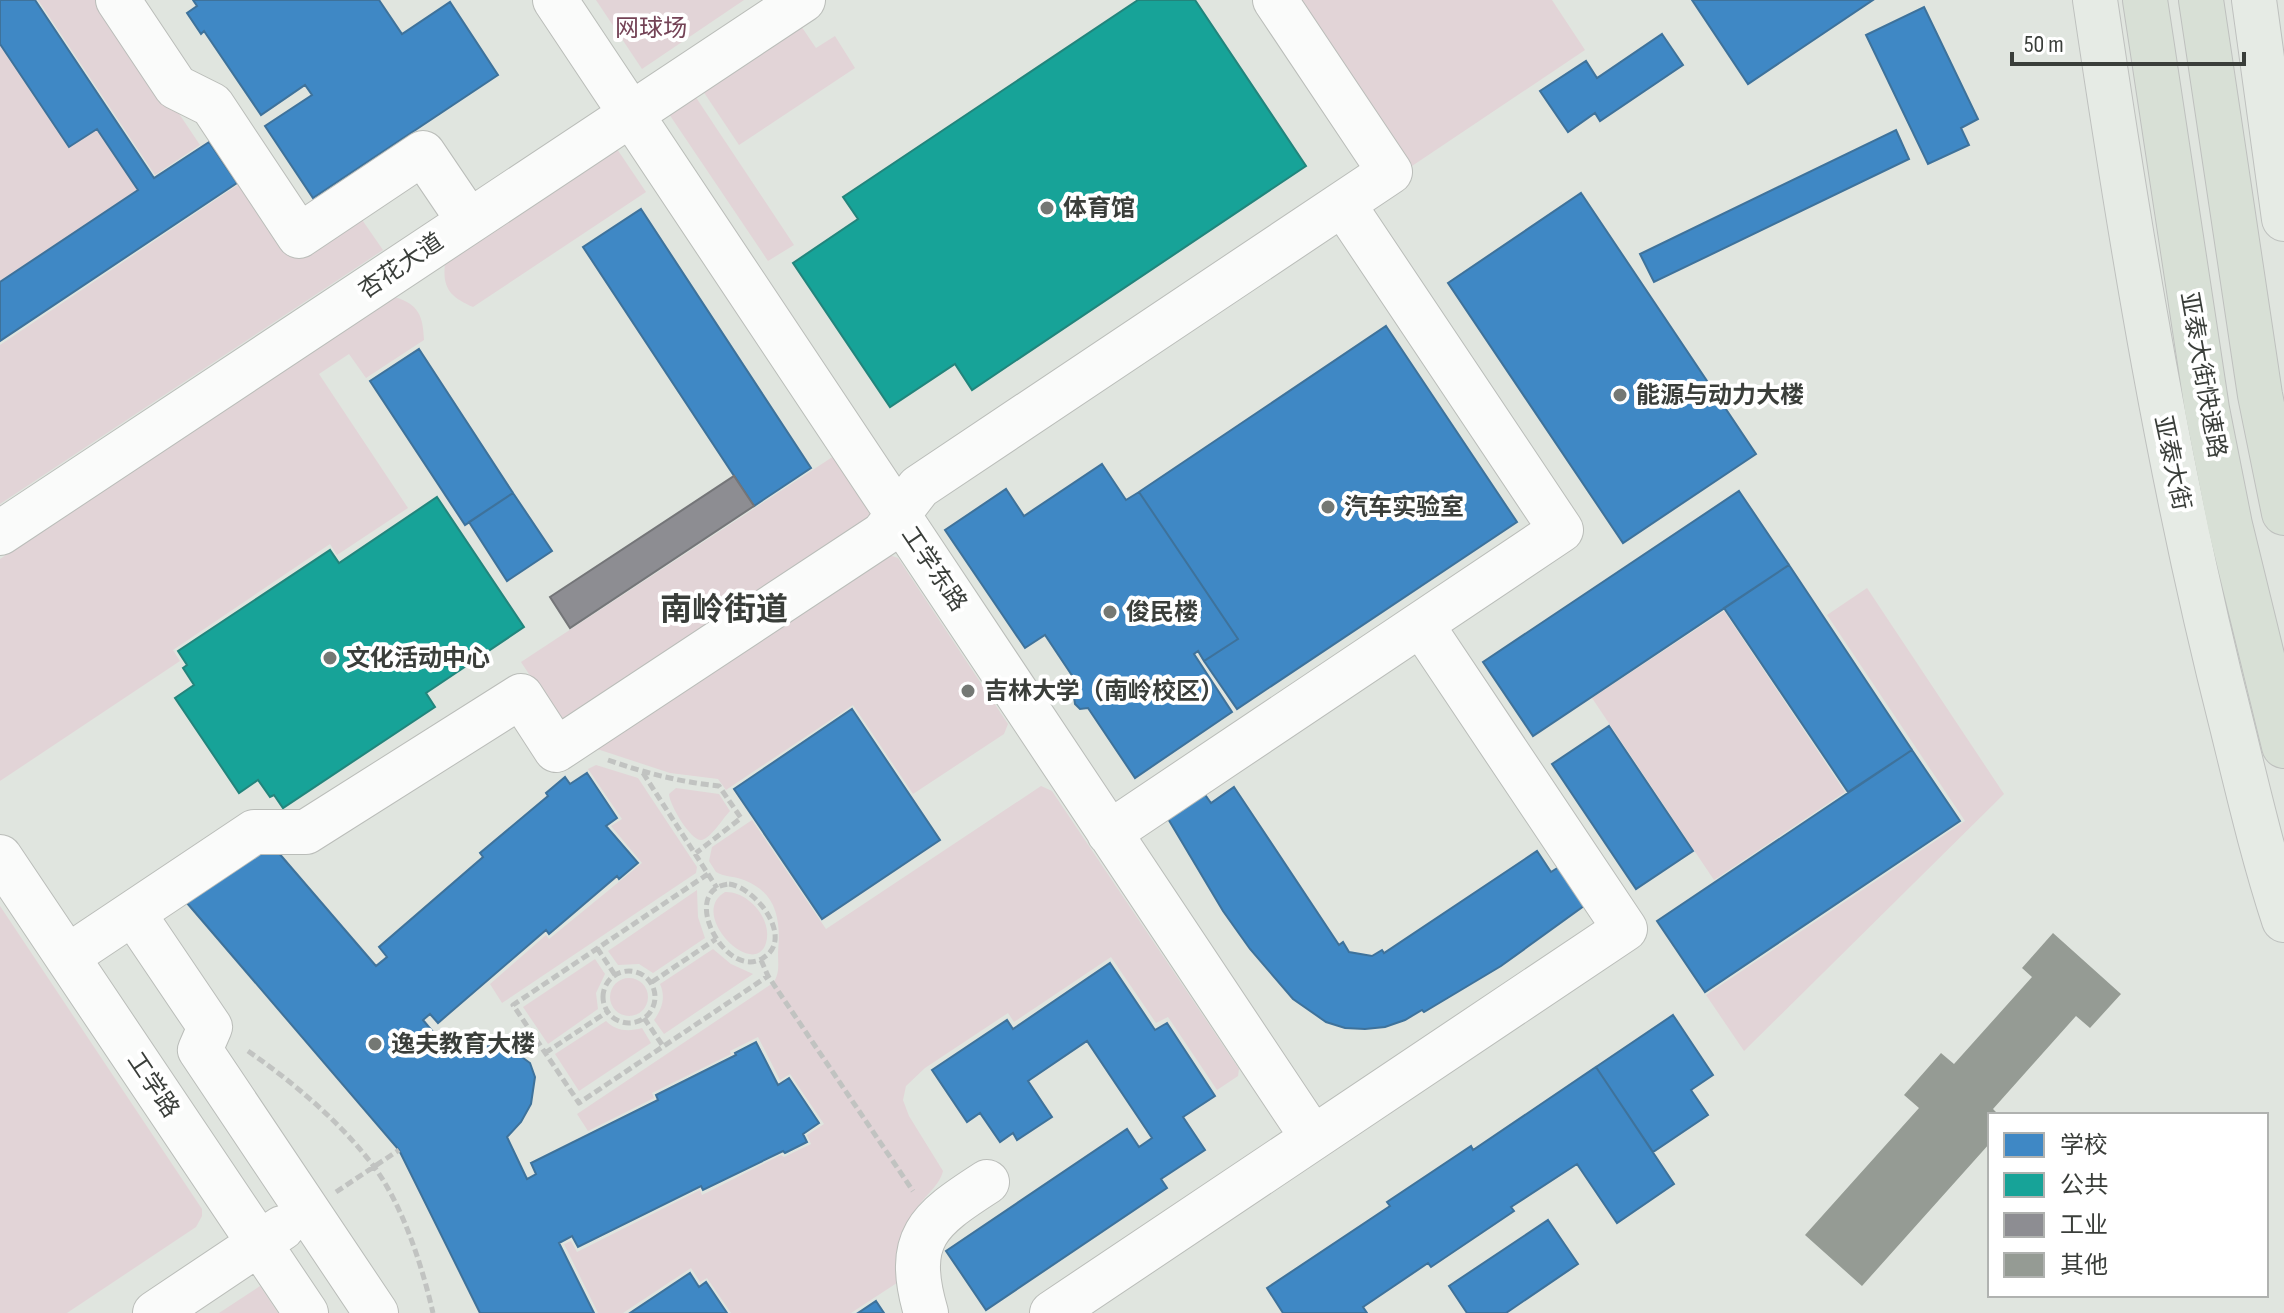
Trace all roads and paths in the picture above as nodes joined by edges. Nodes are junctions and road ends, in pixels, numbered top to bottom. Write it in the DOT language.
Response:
graph roads {
  1 [pos="118,0"];
  2 [pos="555,0"];
  3 [pos="803,0"];
  4 [pos="1275,0"];
  5 [pos="2095,0"];
  6 [pos="2145,0"];
  7 [pos="2201,0"];
  8 [pos="2265,11"];
  9 [pos="631,114"];
  10 [pos="1343,204"];
  11 [pos="2284,219"];
  12 [pos="469,221"];
  13 [pos="2284,513"];
  14 [pos="898,515"];
  15 [pos="0,533"];
  16 [pos="1421,624"];
  17 [pos="2284,746"];
  18 [pos="556,750"];
  19 [pos="642,772"];
  20 [pos="1109,833"];
  21 [pos="696,853"];
  22 [pos="0,857"];
  23 [pos="708,874"];
  24 [pos="717,888"];
  25 [pos="133,913"];
  26 [pos="2284,920"];
  27 [pos="716,939"];
  28 [pos="597,948"];
  29 [pos="67,957"];
  30 [pos="761,960"];
  31 [pos="615,975"];
  32 [pos="768,976"];
  33 [pos="652,982"];
  34 [pos="607,1012"];
  35 [pos="644,1018"];
  36 [pos="210,1027"];
  37 [pos="663,1046"];
  38 [pos="545,1053"];
  39 [pos="1313,1138"];
  40 [pos="399,1150"];
  41 [pos="374,1166"];
  42 [pos="987,1182"];
  43 [pos="329,1197"];
  44 [pos="934,1222"];
  45 [pos="259,1243"];
  46 [pos="155,1313"];
  47 [pos="306,1313"];
  48 [pos="376,1313"];
  49 [pos="433,1313"];
  50 [pos="926,1313"];
  51 [pos="1052,1313"];
  1 -- 12 [label="lane"];
  2 -- 9 [label="lane, 工学东路"];
  3 -- 9 [label="lane, 杏花大道"];
  4 -- 10 [label="lane"];
  5 -- 26 [label="main road, 亚泰大街"];
  6 -- 17 [label="highway, 亚泰大街快速路"];
  7 -- 13 [label="highway"];
  8 -- 11 [label="main road"];
  9 -- 12 [label="lane, 杏花大道"];
  9 -- 14 [label="lane, 工学东路"];
  10 -- 14 [label="lane"];
  10 -- 16 [label="lane"];
  12 -- 15 [label="lane, 杏花大道"];
  14 -- 18 [label="lane"];
  14 -- 20 [label="lane, 工学东路"];
  16 -- 20 [label="lane"];
  16 -- 39 [label="lane"];
  18 -- 19 [label="path"];
  18 -- 25 [label="lane"];
  19 -- 21 [label="path"];
  19 -- 21 [label="path"];
  20 -- 39 [label="lane, 工学东路"];
  21 -- 23 [label="path"];
  22 -- 29 [label="lane, 工学路"];
  23 -- 24 [label="path"];
  23 -- 28 [label="path"];
  24 -- 27 [label="path"];
  24 -- 30 [label="path"];
  25 -- 29 [label="lane"];
  25 -- 36 [label="lane"];
  27 -- 30 [label="path"];
  27 -- 33 [label="path"];
  28 -- 31 [label="path"];
  28 -- 38 [label="path"];
  29 -- 45 [label="lane, 工学路"];
  30 -- 32 [label="path"];
  31 -- 33 [label="path"];
  31 -- 34 [label="path"];
  32 -- 37 [label="path"];
  32 -- 44 [label="path"];
  33 -- 35 [label="path"];
  34 -- 35 [label="path"];
  34 -- 38 [label="path"];
  35 -- 37 [label="path"];
  36 -- 41 [label="path"];
  36 -- 43 [label="lane"];
  37 -- 38 [label="path"];
  39 -- 51 [label="lane"];
  40 -- 41 [label="path"];
  41 -- 43 [label="path"];
  41 -- 49 [label="path"];
  42 -- 44 [label="lane"];
  43 -- 45 [label="lane"];
  43 -- 48 [label="lane"];
  44 -- 50 [label="lane"];
  45 -- 46 [label="lane"];
  45 -- 47 [label="lane, 工学路"];
}
